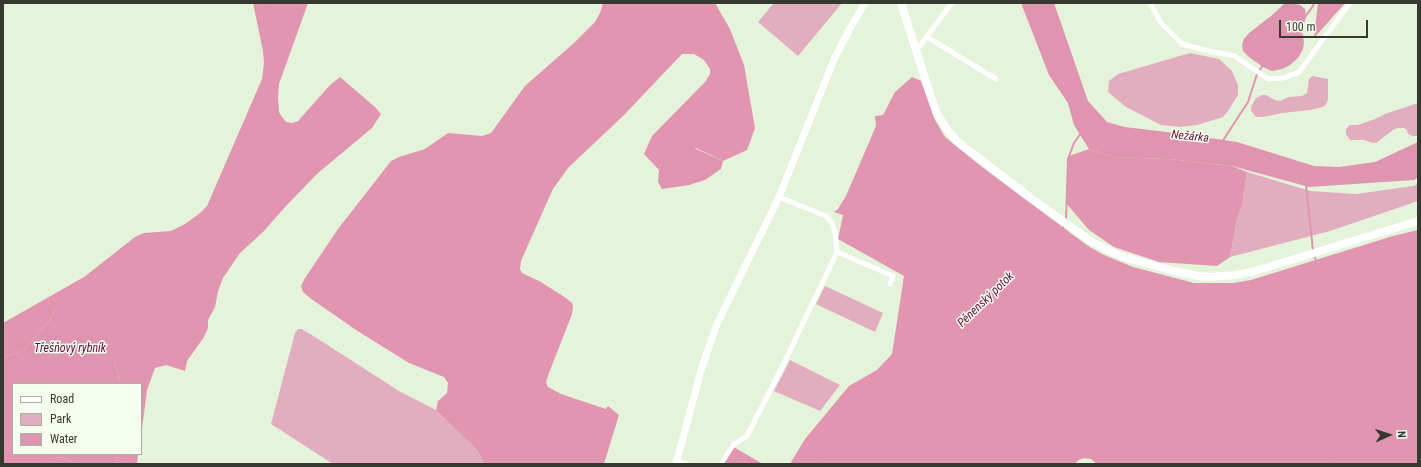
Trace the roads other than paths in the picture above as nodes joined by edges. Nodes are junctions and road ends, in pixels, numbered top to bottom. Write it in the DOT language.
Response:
graph roads {
  1 [pos="865,3"];
  2 [pos="901,3"];
  3 [pos="952,3"];
  4 [pos="1150,3"];
  5 [pos="1350,3"];
  6 [pos="927,37"];
  7 [pos="916,51"];
  8 [pos="996,79"];
  9 [pos="779,197"];
  10 [pos="1418,221"];
  11 [pos="837,252"];
  12 [pos="890,284"];
  13 [pos="676,463"];
  14 [pos="687,464"];
  15 [pos="721,464"];
  1 -- 9 [label="street"];
  2 -- 7 [label="main road"];
  3 -- 6 [label="street"];
  4 -- 5 [label="street"];
  6 -- 7 [label="street"];
  6 -- 8 [label="street"];
  7 -- 10 [label="main road"];
  9 -- 11 [label="street"];
  9 -- 13 [label="street"];
  11 -- 12 [label="street"];
  11 -- 15 [label="street"];
  13 -- 14 [label="street"];
}
